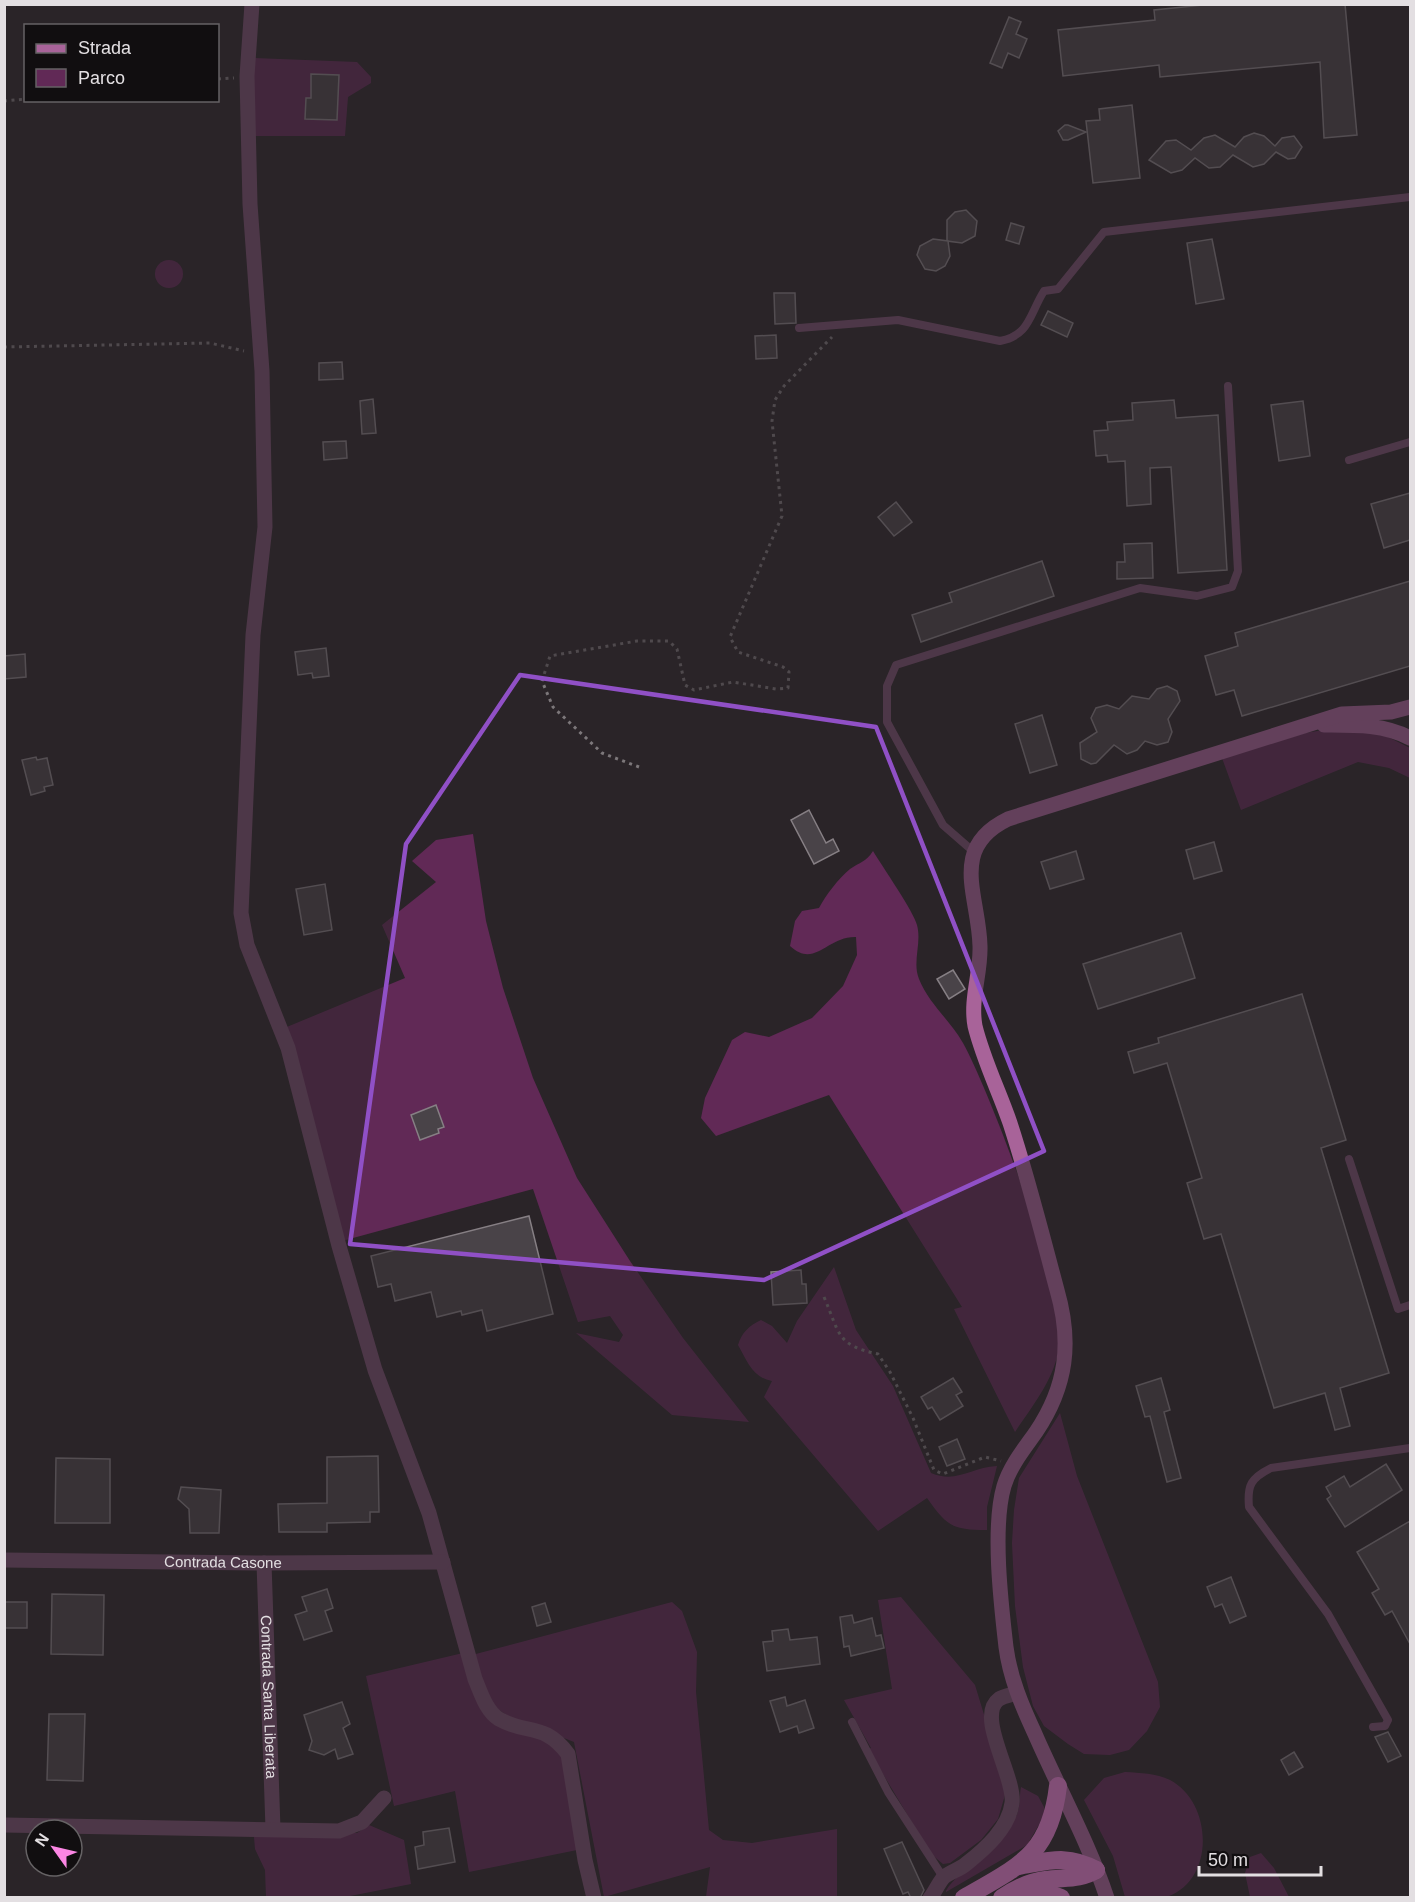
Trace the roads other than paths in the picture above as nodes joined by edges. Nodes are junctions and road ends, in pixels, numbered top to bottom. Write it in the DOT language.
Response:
graph roads {
  1 [pos="252,4"];
  2 [pos="1410,197"];
  3 [pos="799,328"];
  4 [pos="1228,386"];
  5 [pos="1410,442"];
  6 [pos="1349,460"];
  7 [pos="1410,707"];
  8 [pos="1309,725"];
  9 [pos="1410,738"];
  10 [pos="974,852"];
  11 [pos="1349,1159"];
  12 [pos="1410,1305"];
  13 [pos="1410,1448"];
  14 [pos="4,1560"];
  15 [pos="443,1562"];
  16 [pos="264,1563"];
  17 [pos="1017,1693"];
  18 [pos="852,1722"];
  19 [pos="1373,1727"];
  20 [pos="1058,1786"];
  21 [pos="384,1798"];
  22 [pos="4,1825"];
  23 [pos="273,1829"];
  24 [pos="1018,1866"];
  25 [pos="1096,1870"];
  26 [pos="944,1878"];
  27 [pos="1004,1896"];
  28 [pos="594,1898"];
  29 [pos="930,1898"];
  30 [pos="964,1898"];
  31 [pos="1061,1898"];
  32 [pos="1107,1898"];
  1 -- 15 [label="street"];
  2 -- 3 [label="lane"];
  4 -- 10 [label="lane"];
  5 -- 6 [label="lane"];
  7 -- 8 [label="main road"];
  8 -- 9 [label="main road"];
  8 -- 10 [label="main road"];
  10 -- 17 [label="main road"];
  11 -- 12 [label="lane"];
  13 -- 19 [label="lane"];
  14 -- 16 [label="street, Contrada Casone"];
  15 -- 16 [label="street, Contrada Casone"];
  15 -- 28 [label="street"];
  16 -- 23 [label="street, Contrada Santa Liberata"];
  17 -- 20 [label="main road"];
  17 -- 26 [label="street"];
  18 -- 26 [label="lane"];
  20 -- 24 [label="highway"];
  20 -- 25 [label="main road"];
  21 -- 23 [label="street"];
  22 -- 23 [label="street"];
  24 -- 25 [label="highway"];
  24 -- 30 [label="highway"];
  25 -- 27 [label="highway"];
  25 -- 32 [label="main road"];
  26 -- 29 [label="street"];
  27 -- 31 [label="highway"];
}
